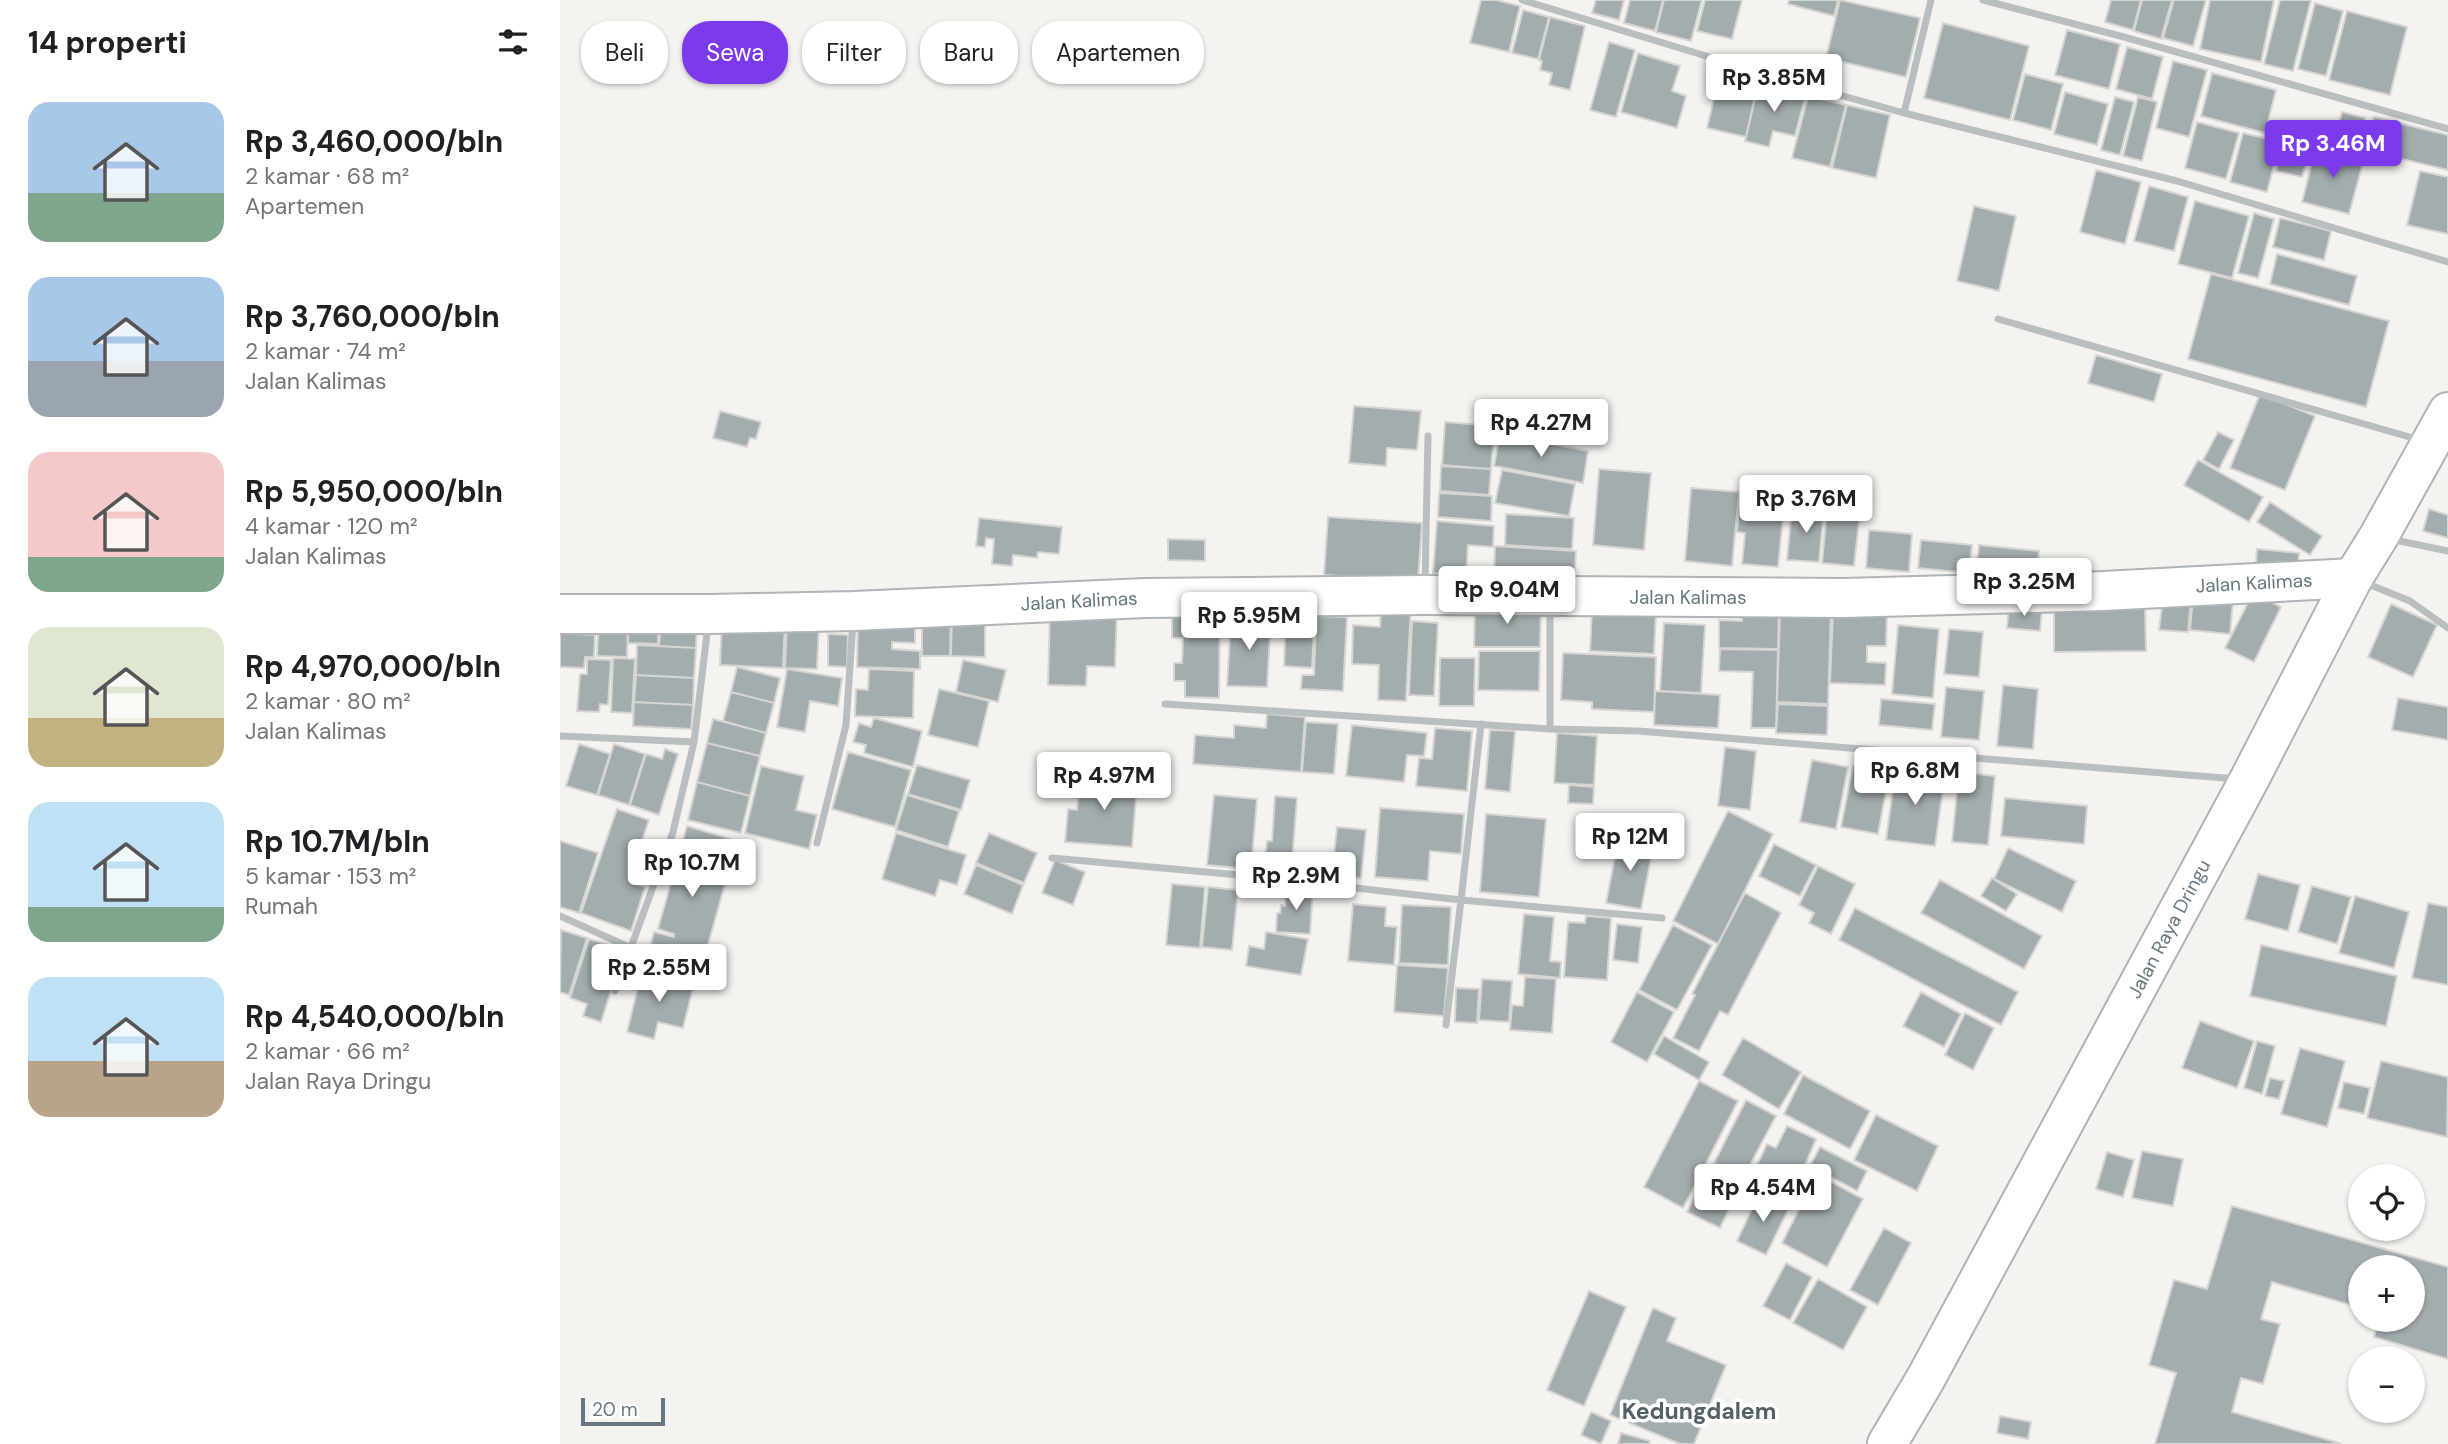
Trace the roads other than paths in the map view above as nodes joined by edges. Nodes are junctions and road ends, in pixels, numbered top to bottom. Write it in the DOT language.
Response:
graph roads {
  1 [pos="1522,0"];
  2 [pos="1931,0"];
  3 [pos="1983,0"];
  4 [pos="1904,113"];
  5 [pos="2448,129"];
  6 [pos="2448,262"];
  7 [pos="1998,319"];
  8 [pos="2439,428"];
  9 [pos="1427,436"];
  10 [pos="2379,537"];
  11 [pos="2448,551"];
  12 [pos="2353,578"];
  13 [pos="1424,595"];
  14 [pos="1550,596"];
  15 [pos="854,611"];
  16 [pos="560,614"];
  17 [pos="710,614"];
  18 [pos="2448,628"];
  19 [pos="1165,704"];
  20 [pos="1481,724"];
  21 [pos="1550,729"];
  22 [pos="560,736"];
  23 [pos="694,742"];
  24 [pos="2249,780"];
  25 [pos="817,843"];
  26 [pos="1052,858"];
  27 [pos="1461,900"];
  28 [pos="560,916"];
  29 [pos="1662,918"];
  30 [pos="631,948"];
  31 [pos="615,991"];
  32 [pos="1446,1025"];
  33 [pos="1887,1444"];
  1 -- 4 [label="street"];
  2 -- 4 [label="street"];
  3 -- 5 [label="street"];
  4 -- 6 [label="street"];
  7 -- 8 [label="street"];
  8 -- 10 [label="main road, Jalan Raya Dringu"];
  9 -- 13 [label="street"];
  10 -- 11 [label="street"];
  10 -- 12 [label="main road, Jalan Raya Dringu"];
  12 -- 14 [label="main road, Jalan Kalimas"];
  12 -- 18 [label="street"];
  12 -- 24 [label="main road, Jalan Raya Dringu"];
  13 -- 14 [label="main road, Jalan Kalimas"];
  13 -- 15 [label="main road, Jalan Kalimas"];
  14 -- 21 [label="street"];
  15 -- 17 [label="main road, Jalan Kalimas"];
  15 -- 25 [label="street"];
  16 -- 17 [label="main road, Jalan Kalimas"];
  17 -- 23 [label="street"];
  19 -- 20 [label="street"];
  20 -- 21 [label="street"];
  20 -- 27 [label="street"];
  21 -- 24 [label="street"];
  22 -- 23 [label="street"];
  23 -- 30 [label="street"];
  24 -- 33 [label="main road, Jalan Raya Dringu"];
  26 -- 27 [label="street"];
  27 -- 29 [label="street"];
  27 -- 32 [label="street"];
  28 -- 30 [label="street"];
  30 -- 31 [label="street"];
}
